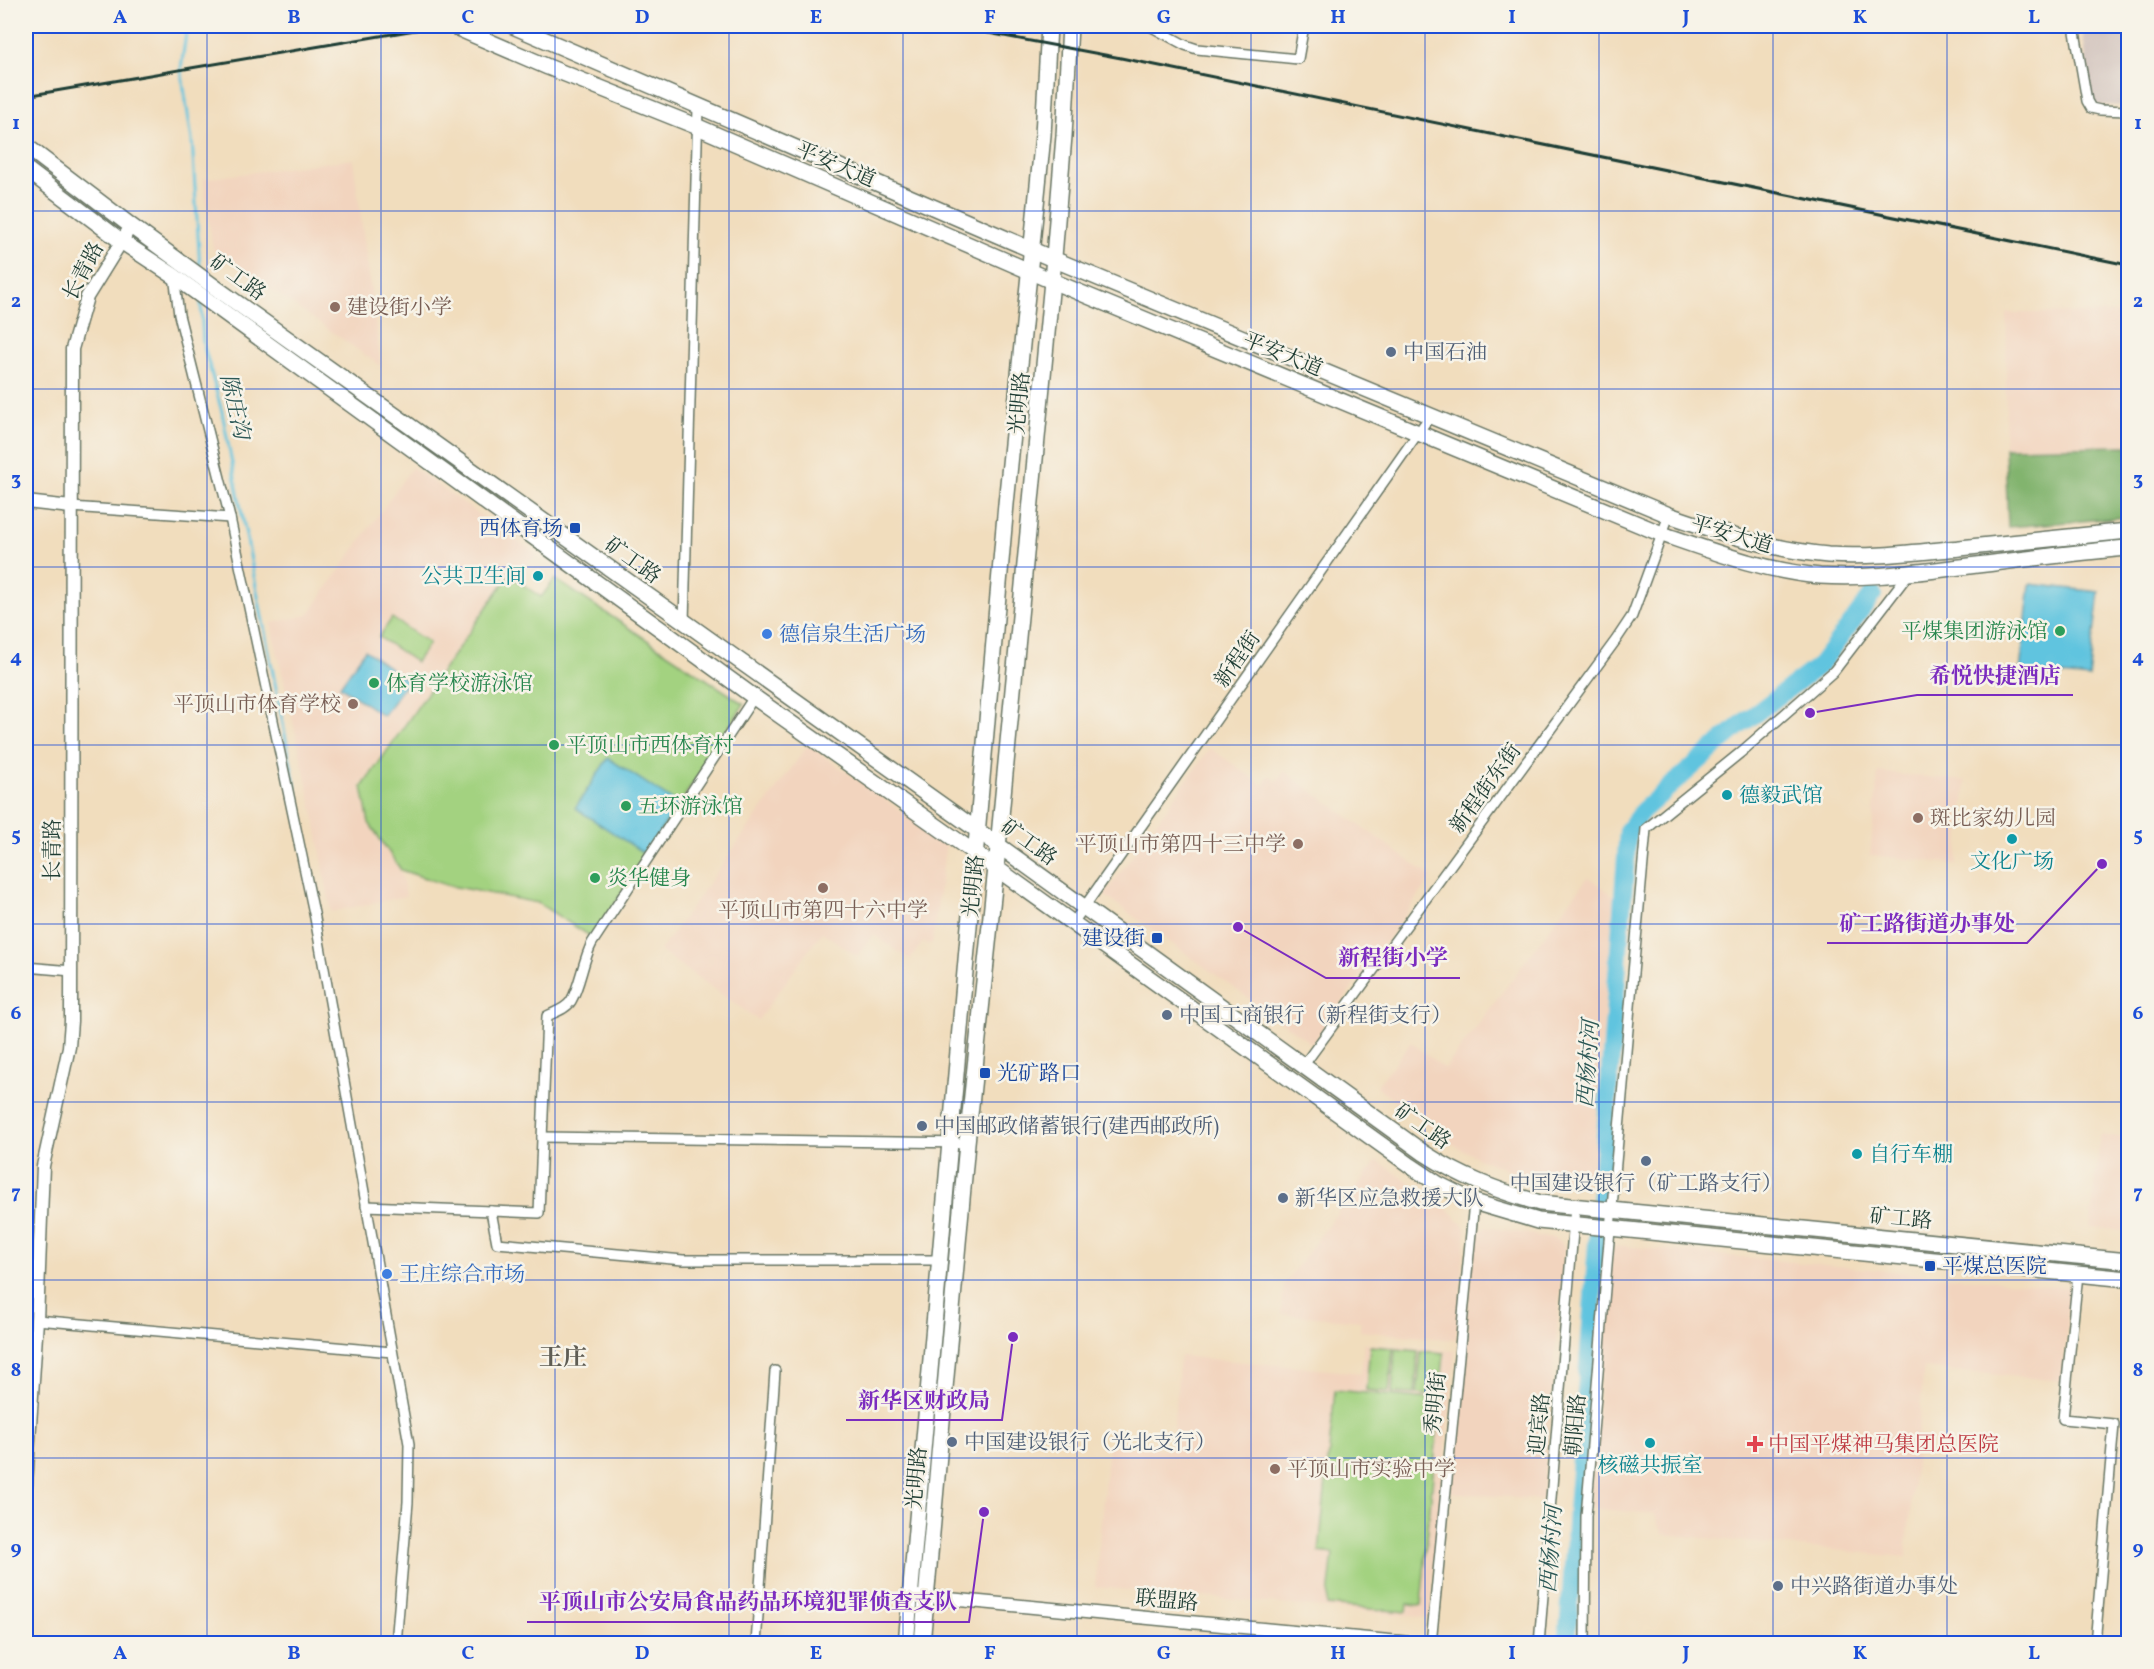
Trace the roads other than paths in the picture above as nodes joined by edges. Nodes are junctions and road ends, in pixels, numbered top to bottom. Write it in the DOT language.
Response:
graph roads {
  1 [pos="453,26"];
  2 [pos="513,26"];
  3 [pos="1048,26"];
  4 [pos="1070,26"];
  5 [pos="1150,26"];
  6 [pos="2074,26"];
  7 [pos="1303,32"];
  8 [pos="698,107"];
  9 [pos="2128,111"];
  10 [pos="698,128"];
  11 [pos="26,146"];
  12 [pos="26,169"];
  13 [pos="131,226"];
  14 [pos="121,241"];
  15 [pos="1031,250"];
  16 [pos="177,258"];
  17 [pos="1053,259"];
  18 [pos="1029,271"];
  19 [pos="179,279"];
  20 [pos="1052,281"];
  21 [pos="1431,416"];
  22 [pos="1419,433"];
  23 [pos="26,502"];
  24 [pos="71,507"];
  25 [pos="1669,515"];
  26 [pos="230,518"];
  27 [pos="2128,531"];
  28 [pos="1662,534"];
  29 [pos="2128,548"];
  30 [pos="1910,572"];
  31 [pos="684,622"];
  32 [pos="754,697"];
  33 [pos="978,831"];
  34 [pos="998,845"];
  35 [pos="976,854"];
  36 [pos="996,868"];
  37 [pos="1084,908"];
  38 [pos="1072,923"];
  39 [pos="26,967"];
  40 [pos="72,971"];
  41 [pos="1303,1066"];
  42 [pos="542,1137"];
  43 [pos="950,1143"];
  44 [pos="967,1143"];
  45 [pos="1474,1202"];
  46 [pos="366,1206"];
  47 [pos="1581,1208"];
  48 [pos="491,1211"];
  49 [pos="1611,1211"];
  50 [pos="1580,1226"];
  51 [pos="1610,1229"];
  52 [pos="940,1260"];
  53 [pos="2128,1261"];
  54 [pos="2078,1274"];
  55 [pos="2128,1279"];
  56 [pos="37,1320"];
  57 [pos="392,1352"];
  58 [pos="775,1371"];
  59 [pos="26,1485"];
  60 [pos="910,1596"];
  61 [pos="926,1597"];
  62 [pos="396,1644"];
  63 [pos="756,1644"];
  64 [pos="906,1644"];
  65 [pos="922,1644"];
  66 [pos="1421,1644"];
  67 [pos="1431,1644"];
  68 [pos="1539,1644"];
  69 [pos="1585,1644"];
  70 [pos="2095,1644"];
  1 -- 10 [label="main road, 平安大道"];
  2 -- 8 [label="main road, 平安大道"];
  3 -- 15 [label="main road, 光明路"];
  4 -- 17 [label="main road, 光明路"];
  5 -- 7 [label="street"];
  6 -- 9 [label="street"];
  8 -- 10 [label="street"];
  8 -- 15 [label="main road, 平安大道"];
  10 -- 18 [label="main road, 平安大道"];
  10 -- 31 [label="street"];
  11 -- 13 [label="main road, 矿工路"];
  12 -- 14 [label="main road, 矿工路"];
  13 -- 14 [label="street, 长青路"];
  13 -- 16 [label="main road, 矿工路"];
  14 -- 19 [label="main road, 矿工路"];
  14 -- 24 [label="street, 长青路"];
  15 -- 17 [label="main road, 平安大道"];
  15 -- 18 [label="main road, 光明路"];
  16 -- 19 [label="street"];
  16 -- 31 [label="main road, 矿工路"];
  17 -- 20 [label="main road, 光明路"];
  17 -- 21 [label="main road, 平安大道"];
  18 -- 20 [label="main road, 平安大道"];
  18 -- 33 [label="main road, 光明路"];
  19 -- 26 [label="street"];
  19 -- 32 [label="main road, 矿工路"];
  20 -- 22 [label="main road, 平安大道"];
  20 -- 34 [label="main road, 光明路"];
  21 -- 22 [label="street, 新程街"];
  21 -- 25 [label="main road, 平安大道"];
  22 -- 28 [label="main road, 平安大道"];
  22 -- 37 [label="street, 新程街"];
  23 -- 24 [label="street"];
  24 -- 26 [label="street"];
  24 -- 40 [label="street, 长青路"];
  25 -- 27 [label="main road, 平安大道"];
  25 -- 28 [label="street, 新程街东街"];
  26 -- 46 [label="street"];
  28 -- 30 [label="main road, 平安大道"];
  28 -- 41 [label="street, 新程街东街"];
  29 -- 30 [label="main road, 平安大道"];
  30 -- 49 [label="street, 朝阳路"];
  31 -- 33 [label="main road, 矿工路"];
  32 -- 35 [label="main road, 矿工路"];
  32 -- 42 [label="street"];
  33 -- 34 [label="main road, 矿工路"];
  33 -- 35 [label="main road, 光明路"];
  34 -- 36 [label="main road, 光明路"];
  34 -- 37 [label="main road, 矿工路"];
  35 -- 36 [label="main road, 矿工路"];
  35 -- 43 [label="main road, 光明路"];
  36 -- 38 [label="main road, 矿工路"];
  36 -- 44 [label="main road, 光明路"];
  37 -- 38 [label="street, 新程街"];
  37 -- 41 [label="main road, 矿工路"];
  38 -- 45 [label="main road, 矿工路"];
  39 -- 40 [label="street"];
  40 -- 56 [label="street, 长青路"];
  41 -- 47 [label="main road, 矿工路"];
  42 -- 43 [label="street"];
  42 -- 48 [label="street"];
  43 -- 44 [label="street"];
  43 -- 52 [label="main road, 光明路"];
  44 -- 61 [label="main road, 光明路"];
  45 -- 50 [label="main road, 矿工路"];
  45 -- 67 [label="street, 秀明街"];
  46 -- 48 [label="street"];
  46 -- 57 [label="street"];
  47 -- 49 [label="main road, 矿工路"];
  47 -- 50 [label="street, 迎宾路"];
  48 -- 52 [label="street"];
  49 -- 51 [label="street, 朝阳路"];
  49 -- 53 [label="main road, 矿工路"];
  50 -- 51 [label="main road, 矿工路"];
  50 -- 68 [label="street, 迎宾路"];
  51 -- 54 [label="main road, 矿工路"];
  51 -- 69 [label="street, 朝阳路"];
  52 -- 60 [label="main road, 光明路"];
  54 -- 55 [label="main road, 矿工路"];
  54 -- 70 [label="street"];
  56 -- 57 [label="street"];
  56 -- 59 [label="street, 长青路"];
  57 -- 62 [label="street"];
  58 -- 63 [label="street"];
  60 -- 61 [label="street, 联盟路"];
  60 -- 64 [label="main road, 光明路"];
  61 -- 65 [label="main road, 光明路"];
  61 -- 66 [label="street, 联盟路"];
}
